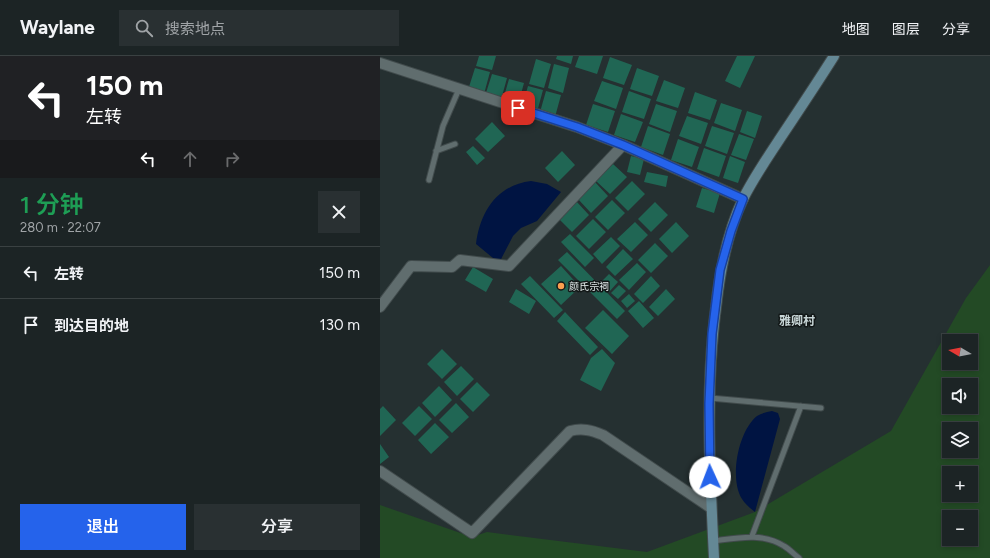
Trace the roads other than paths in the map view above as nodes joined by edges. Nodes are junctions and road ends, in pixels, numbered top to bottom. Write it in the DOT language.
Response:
graph roads {
  1 [pos="834,56"];
  2 [pos="380,63"];
  3 [pos="459,89"];
  4 [pos="455,144"];
  5 [pos="623,145"];
  6 [pos="436,152"];
  7 [pos="429,180"];
  8 [pos="743,199"];
  9 [pos="380,307"];
  10 [pos="710,398"];
  11 [pos="801,406"];
  12 [pos="821,408"];
  13 [pos="380,471"];
  14 [pos="711,508"];
  15 [pos="752,536"];
  16 [pos="713,541"];
  17 [pos="714,558"];
  18 [pos="798,558"];
  1 -- 8 [label="main road"];
  2 -- 3 [label="street"];
  3 -- 5 [label="street"];
  3 -- 6 [label="lane"];
  4 -- 6 [label="lane"];
  5 -- 8 [label="street"];
  5 -- 9 [label="street"];
  6 -- 7 [label="lane"];
  8 -- 10 [label="main road"];
  10 -- 11 [label="lane"];
  10 -- 14 [label="main road"];
  11 -- 12 [label="lane"];
  11 -- 15 [label="lane"];
  13 -- 14 [label="street"];
  14 -- 16 [label="main road"];
  15 -- 16 [label="lane"];
  15 -- 18 [label="lane"];
  16 -- 17 [label="main road"];
}
